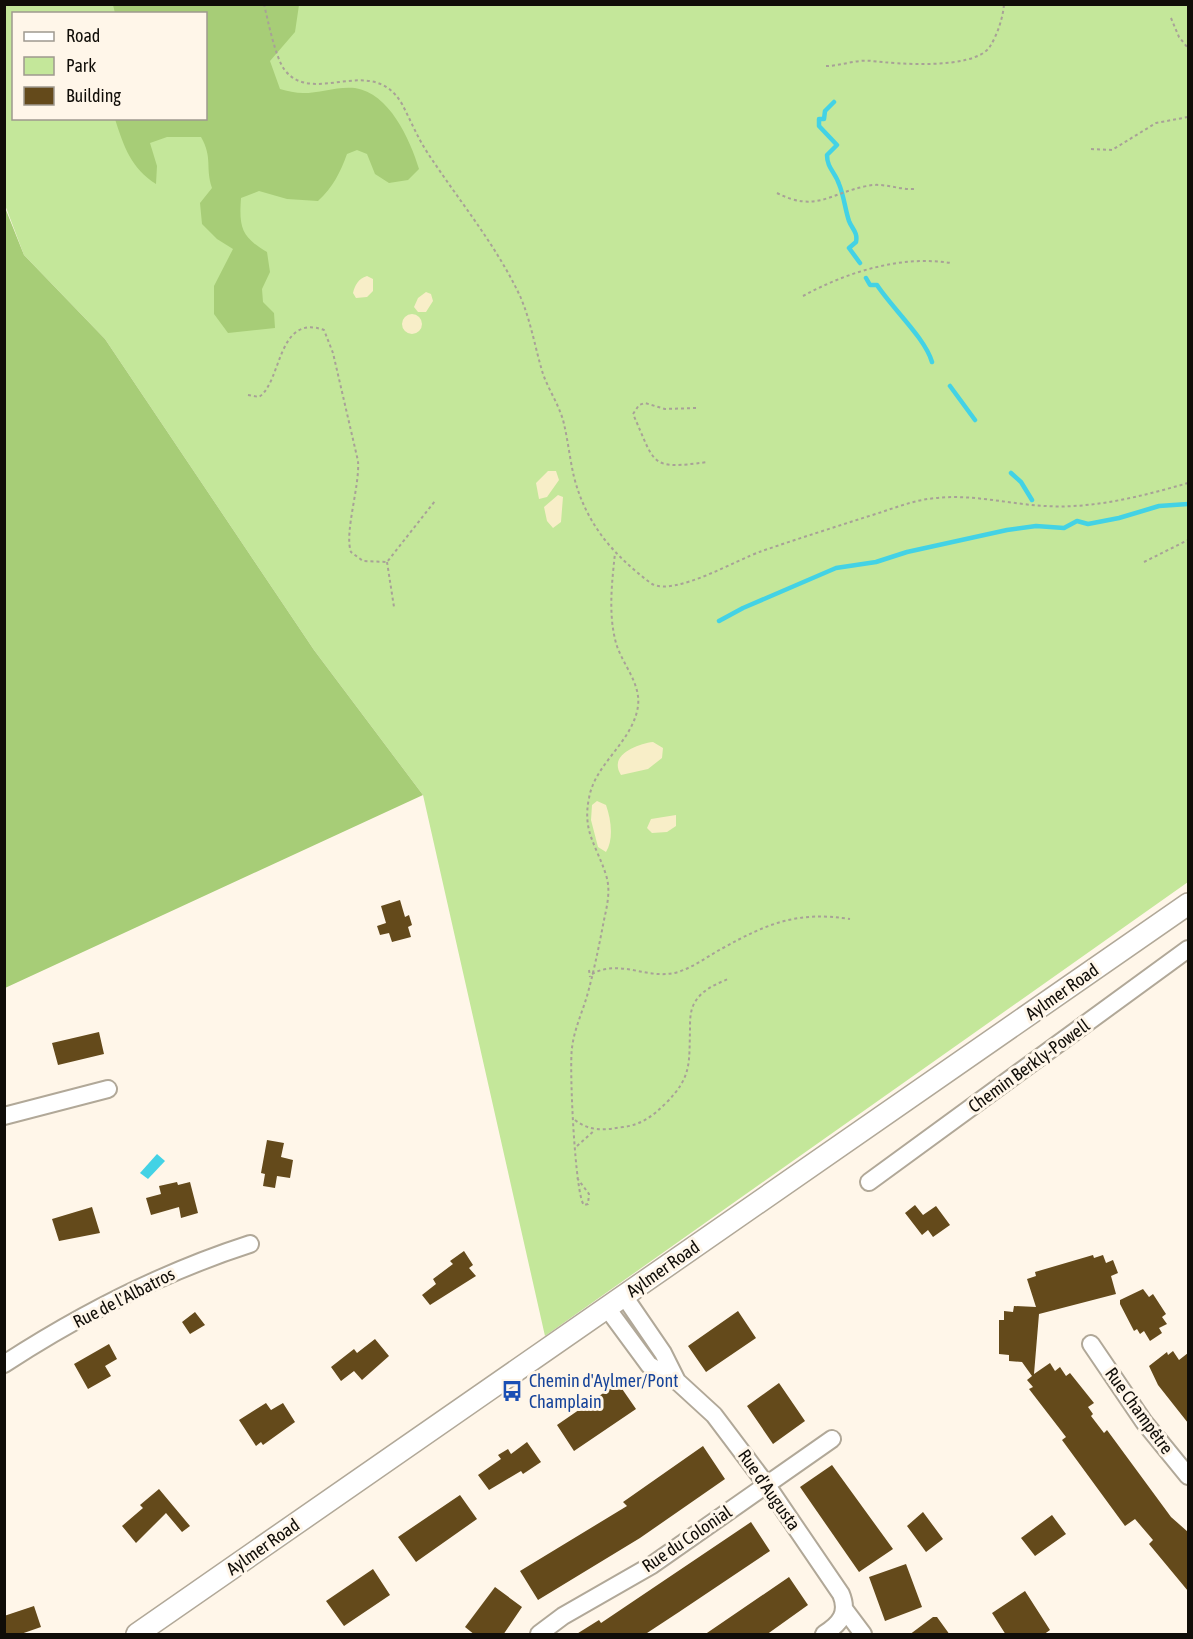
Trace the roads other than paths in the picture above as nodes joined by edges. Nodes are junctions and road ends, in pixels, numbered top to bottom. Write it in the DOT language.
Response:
graph roads {
  1 [pos="1188,904"];
  2 [pos="1188,949"];
  3 [pos="108,1089"];
  4 [pos="4,1116"];
  5 [pos="869,1182"];
  6 [pos="250,1244"];
  7 [pos="616,1302"];
  8 [pos="1091,1344"];
  9 [pos="4,1364"];
  10 [pos="832,1439"];
  11 [pos="1188,1476"];
  12 [pos="766,1484"];
  13 [pos="845,1610"];
  14 [pos="137,1635"];
  15 [pos="539,1635"];
  16 [pos="824,1635"];
  17 [pos="863,1635"];
  1 -- 7 [label="main road, Aylmer Road"];
  2 -- 5 [label="street, Chemin Berkly-Powell"];
  3 -- 4 [label="street"];
  6 -- 9 [label="street, Rue de l'Albatros"];
  7 -- 12 [label="street, Rue d'Augusta"];
  7 -- 14 [label="main road, Aylmer Road"];
  8 -- 11 [label="street, Rue Champêtre"];
  10 -- 12 [label="street, Rue du Colonial"];
  12 -- 13 [label="street, Rue d'Augusta"];
  12 -- 15 [label="street, Rue du Colonial"];
  13 -- 16 [label="street"];
  13 -- 17 [label="street, Rue d'Augusta"];
}
